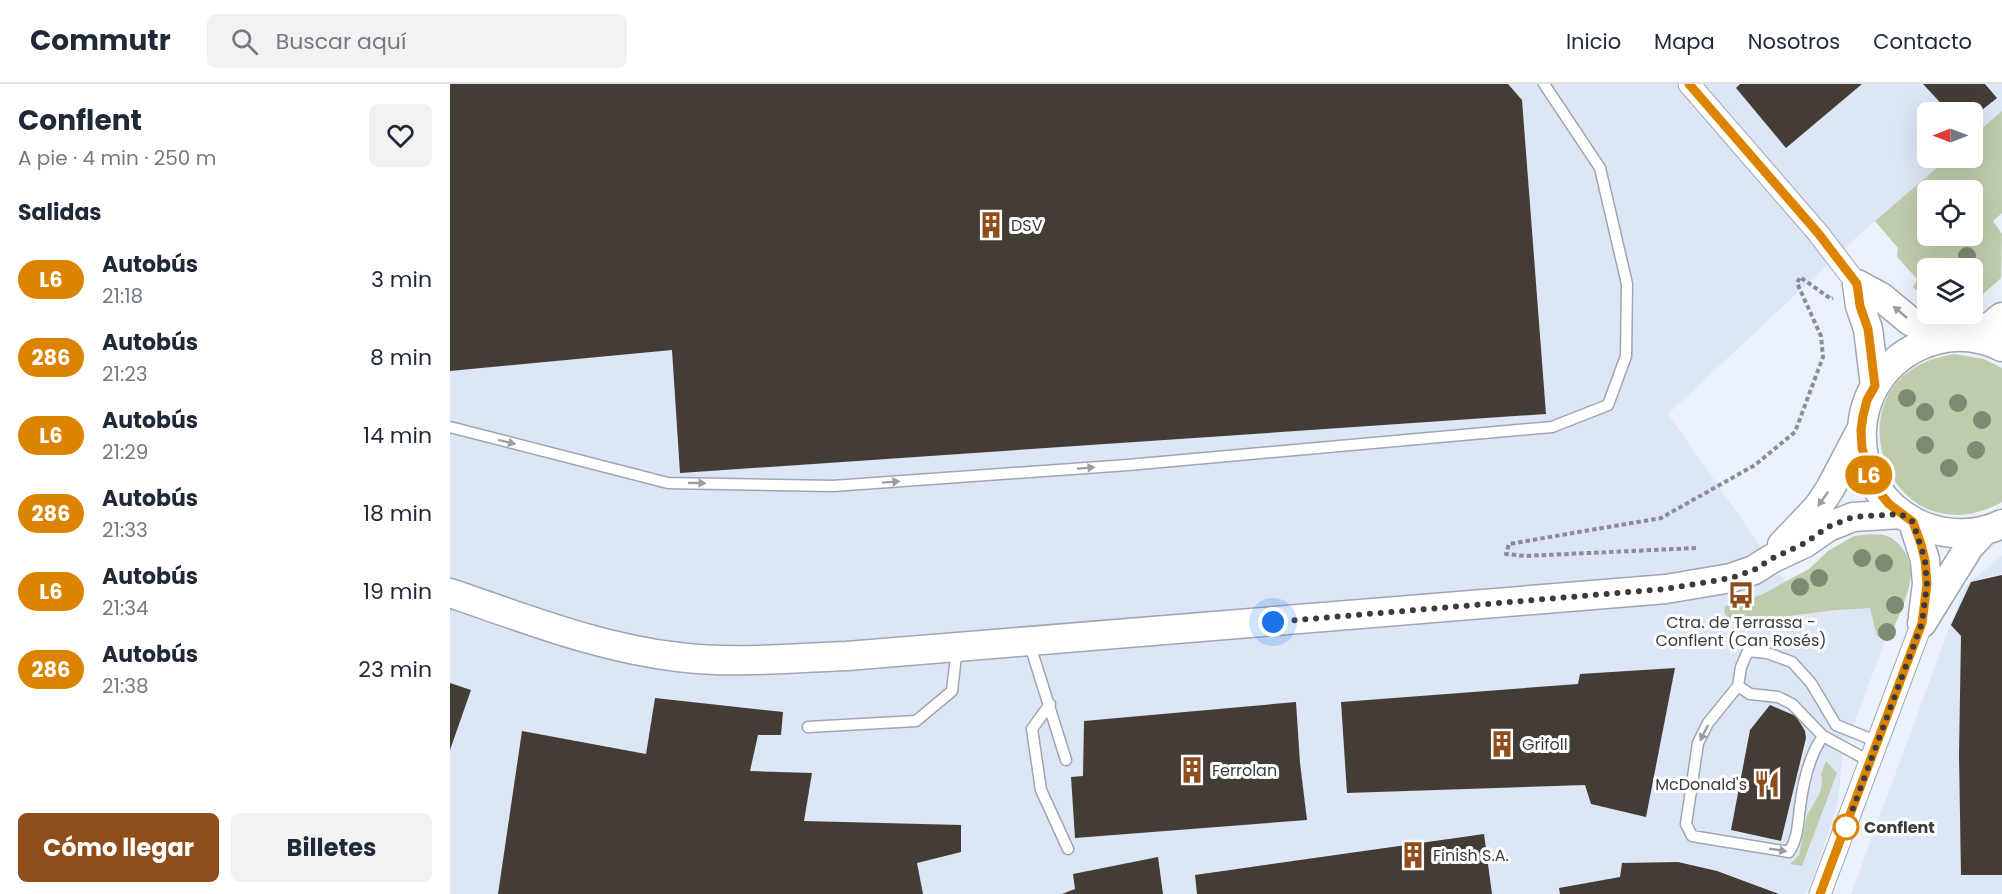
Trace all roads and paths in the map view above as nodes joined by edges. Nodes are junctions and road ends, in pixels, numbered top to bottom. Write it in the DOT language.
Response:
graph roads {
  1 [pos="1544,84"];
  2 [pos="1689,84"];
  3 [pos="1857,284"];
  4 [pos="2002,317"];
  5 [pos="1944,338"];
  6 [pos="1989,343"];
  7 [pos="1875,386"];
  8 [pos="450,427"];
  9 [pos="1861,430"];
  10 [pos="1907,518"];
  11 [pos="1994,527"];
  12 [pos="1696,548"];
  13 [pos="1771,559"];
  14 [pos="450,593"];
  15 [pos="1922,623"];
  16 [pos="1029,642"];
  17 [pos="957,648"];
  18 [pos="1738,686"];
  19 [pos="1050,704"];
  20 [pos="808,727"];
  21 [pos="1823,736"];
  22 [pos="1874,752"];
  23 [pos="1066,760"];
  24 [pos="1068,849"];
  25 [pos="1820,894"];
  8 -- 1 [label="lane, one-way"];
  2 -- 3 [label="street"];
  5 -- 3 [label="main road, one-way"];
  3 -- 7 [label="main road"];
  3 -- 12 [label="path"];
  4 -- 6 [label="main road"];
  5 -- 6 [label="main road"];
  5 -- 7 [label="main road"];
  7 -- 9 [label="main road"];
  9 -- 10 [label="main road"];
  9 -- 13 [label="main road, one-way"];
  10 -- 11 [label="main road"];
  10 -- 13 [label="main road"];
  10 -- 15 [label="main road"];
  11 -- 15 [label="main road"];
  13 -- 16 [label="main road"];
  14 -- 17 [label="main road"];
  15 -- 22 [label="street"];
  16 -- 17 [label="main road"];
  16 -- 19 [label="lane"];
  17 -- 20 [label="lane"];
  18 -- 21 [label="lane"];
  18 -- 21 [label="lane, one-way"];
  18 -- 22 [label="lane"];
  19 -- 23 [label="lane"];
  19 -- 24 [label="lane"];
  21 -- 22 [label="lane"];
  22 -- 25 [label="street"];
}
